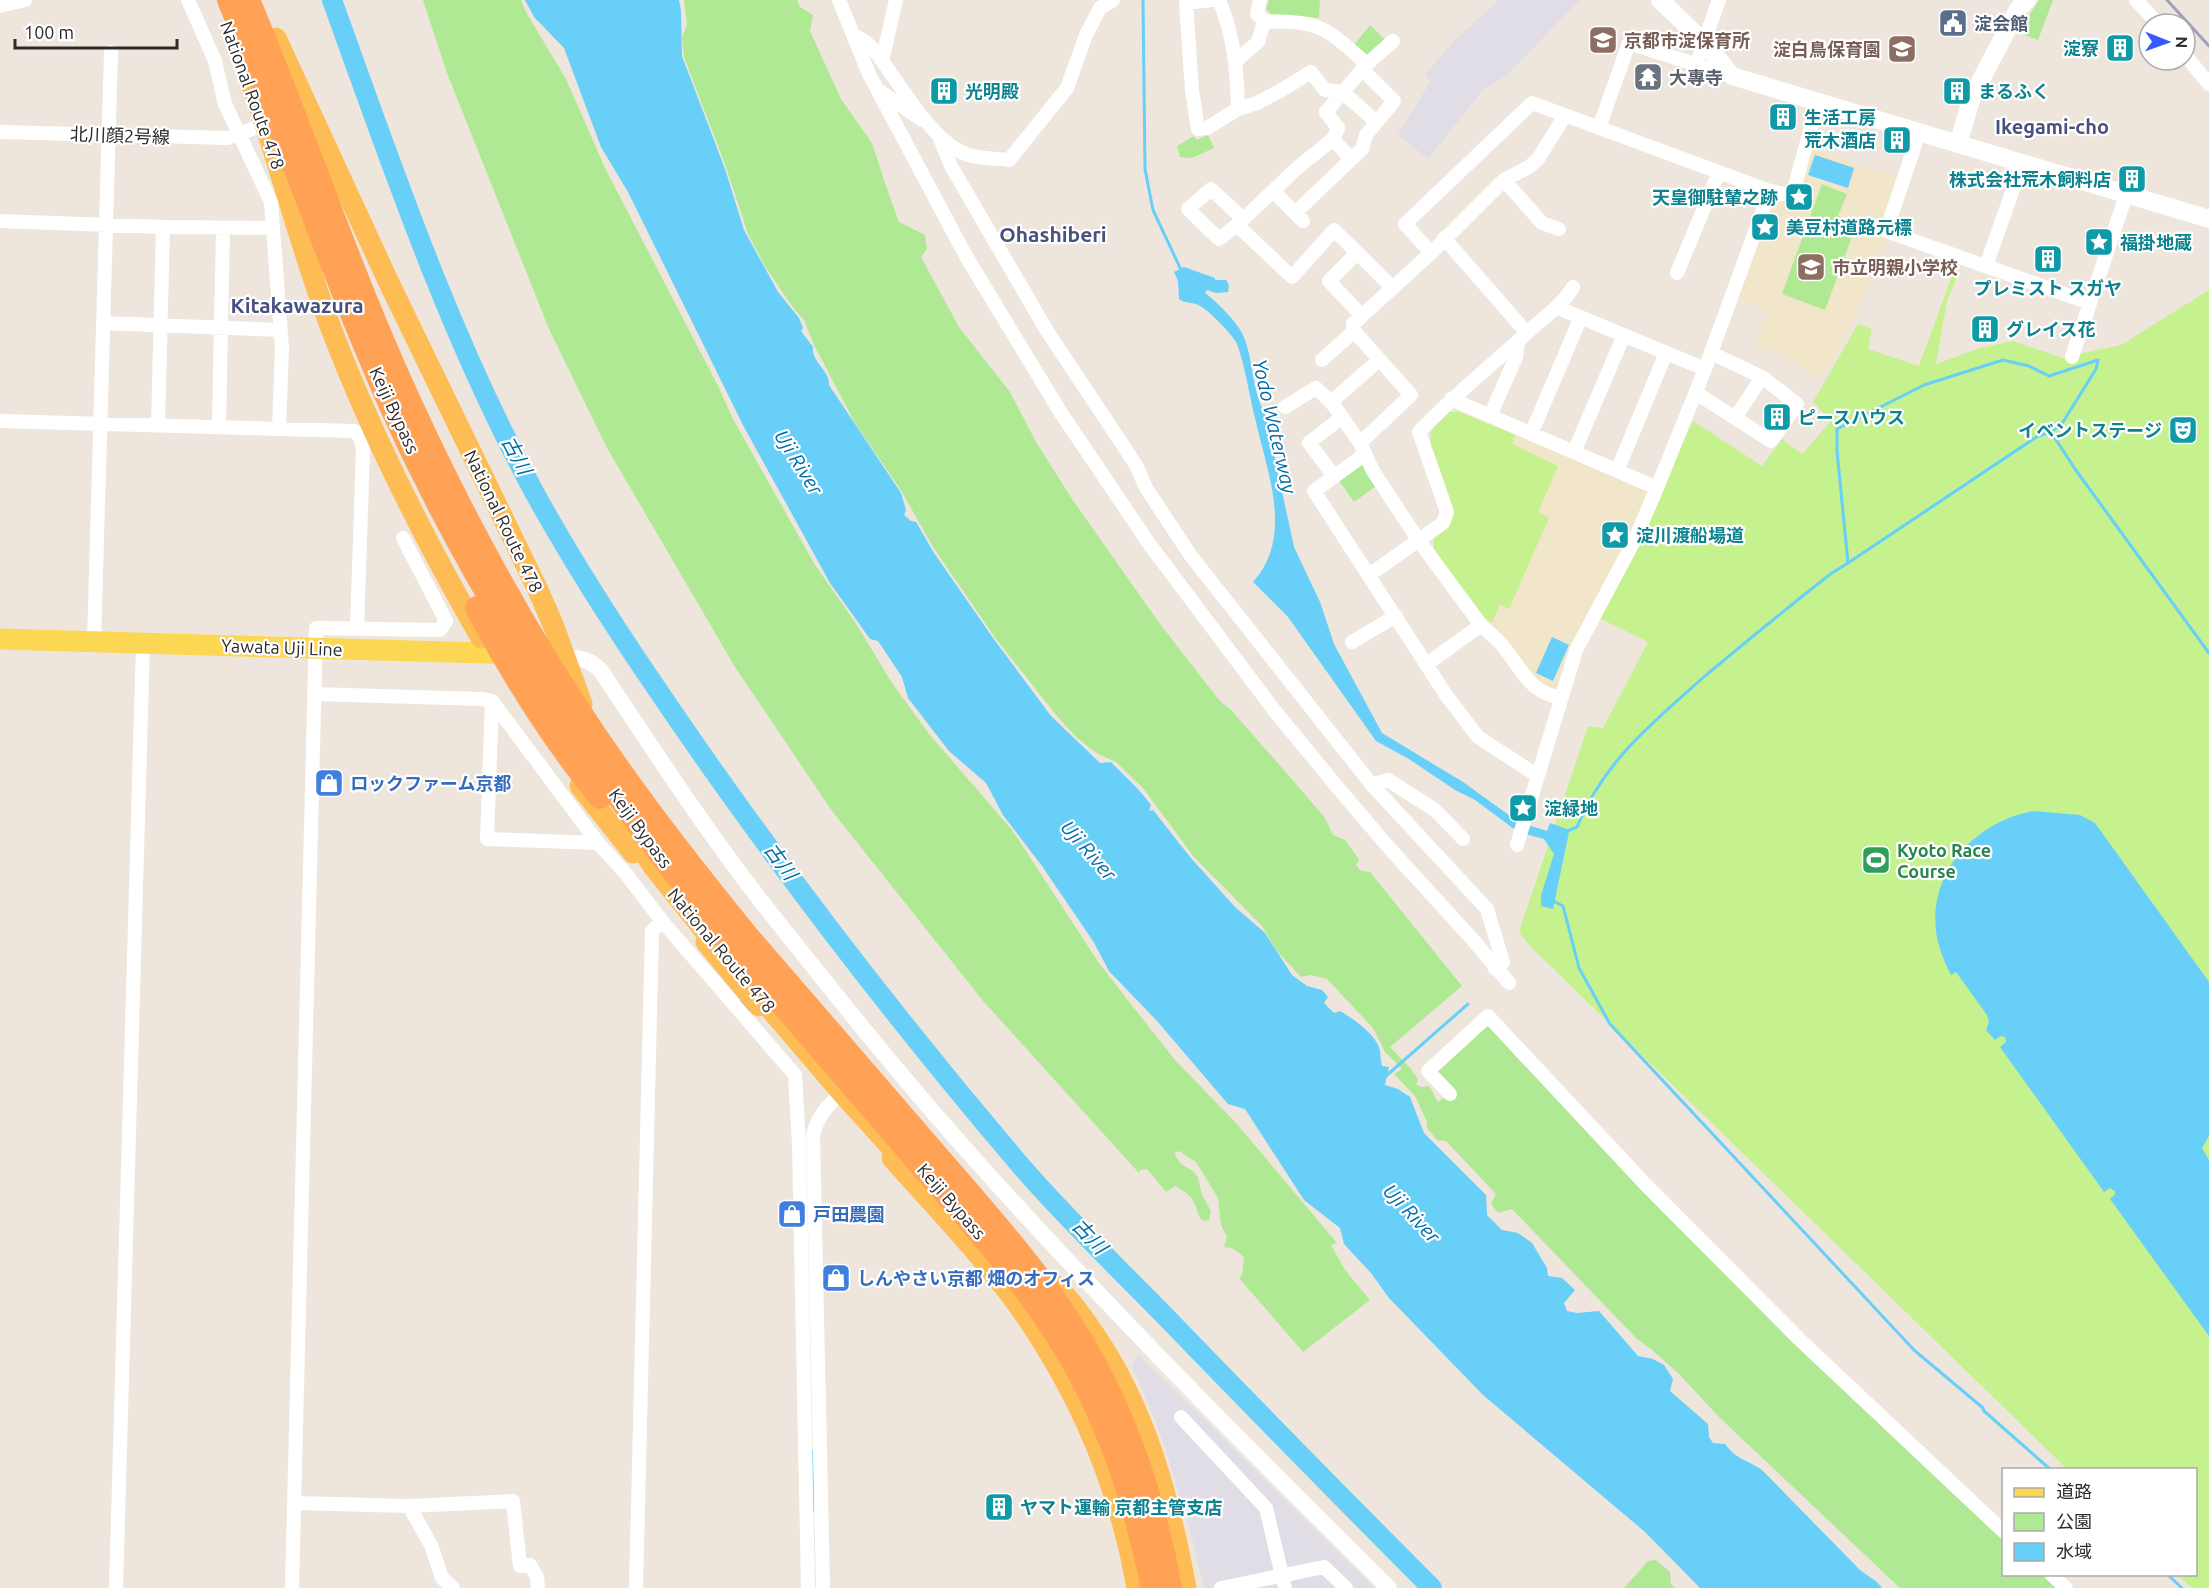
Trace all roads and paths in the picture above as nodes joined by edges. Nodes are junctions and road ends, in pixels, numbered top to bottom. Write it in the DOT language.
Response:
graph roads {
  1 [pos="25,0"];
  2 [pos="189,0"];
  3 [pos="218,0"];
  4 [pos="229,0"];
  5 [pos="248,0"];
  6 [pos="260,0"];
  7 [pos="839,0"];
  8 [pos="896,0"];
  9 [pos="1113,0"];
  10 [pos="1211,0"];
  11 [pos="1219,0"];
  12 [pos="1260,0"];
  13 [pos="1660,0"];
  14 [pos="1719,0"];
  15 [pos="2027,0"];
  16 [pos="2136,0"];
  17 [pos="1186,1"];
  18 [pos="0,6"];
  19 [pos="2147,12"];
  20 [pos="1264,21"];
  21 [pos="854,36"];
  22 [pos="1393,41"];
  23 [pos="1704,42"];
  24 [pos="111,52"];
  25 [pos="882,61"];
  26 [pos="1236,61"];
  27 [pos="1696,65"];
  28 [pos="1364,67"];
  29 [pos="289,68"];
  30 [pos="2197,70"];
  31 [pos="1732,76"];
  32 [pos="2209,84"];
  33 [pos="879,91"];
  34 [pos="1342,93"];
  35 [pos="1818,102"];
  36 [pos="1239,109"];
  37 [pos="1564,117"];
  38 [pos="1376,122"];
  39 [pos="265,124"];
  40 [pos="1599,128"];
  41 [pos="0,132"];
  42 [pos="239,132"];
  43 [pos="935,132"];
  44 [pos="1920,133"];
  45 [pos="108,134"];
  46 [pos="1333,139"];
  47 [pos="1958,144"];
  48 [pos="1351,159"];
  49 [pos="2022,164"];
  50 [pos="1719,172"];
  51 [pos="1504,180"];
  52 [pos="1770,191"];
  53 [pos="287,192"];
  54 [pos="1274,192"];
  55 [pos="2126,195"];
  56 [pos="2209,219"];
  57 [pos="0,221"];
  58 [pos="106,224"];
  59 [pos="163,227"];
  60 [pos="223,228"];
  61 [pos="272,228"];
  62 [pos="1559,230"];
  63 [pos="1444,238"];
  64 [pos="1357,253"];
  65 [pos="1431,253"];
  66 [pos="1986,266"];
  67 [pos="1677,273"];
  68 [pos="1574,286"];
  69 [pos="1392,287"];
  70 [pos="2090,303"];
  71 [pos="1556,307"];
  72 [pos="1362,316"];
  73 [pos="1581,317"];
  74 [pos="103,323"];
  75 [pos="160,325"];
  76 [pos="221,327"];
  77 [pos="280,330"];
  78 [pos="1354,332"];
  79 [pos="1624,335"];
  80 [pos="1522,337"];
  81 [pos="1666,353"];
  82 [pos="1711,353"];
  83 [pos="2072,357"];
  84 [pos="1322,360"];
  85 [pos="1379,360"];
  86 [pos="1705,369"];
  87 [pos="1762,377"];
  88 [pos="1696,393"];
  89 [pos="1451,399"];
  90 [pos="1331,402"];
  91 [pos="1285,407"];
  92 [pos="1490,416"];
  93 [pos="1342,417"];
  94 [pos="1735,418"];
  95 [pos="368,420"];
  96 [pos="0,421"];
  97 [pos="100,423"];
  98 [pos="158,425"];
  99 [pos="219,426"];
  100 [pos="279,428"];
  101 [pos="296,429"];
  102 [pos="1531,434"];
  103 [pos="1362,449"];
  104 [pos="1574,452"];
  105 [pos="1617,471"];
  106 [pos="1334,476"];
  107 [pos="1657,488"];
  108 [pos="403,538"];
  109 [pos="1419,541"];
  110 [pos="1369,575"];
  111 [pos="1396,616"];
  112 [pos="1481,625"];
  113 [pos="357,628"];
  114 [pos="0,639"];
  115 [pos="94,642"];
  116 [pos="1352,642"];
  117 [pos="143,644"];
  118 [pos="315,648"];
  119 [pos="489,653"];
  120 [pos="1427,664"];
  121 [pos="561,666"];
  122 [pos="314,694"];
  123 [pos="1561,698"];
  124 [pos="492,701"];
  125 [pos="1538,776"];
  126 [pos="1372,785"];
  127 [pos="1520,833"];
  128 [pos="1463,839"];
  129 [pos="598,843"];
  130 [pos="633,868"];
  131 [pos="662,921"];
  132 [pos="733,947"];
  133 [pos="1495,969"];
  134 [pos="1509,983"];
  135 [pos="888,1056"];
  136 [pos="1450,1094"];
  137 [pos="839,1095"];
  138 [pos="806,1144"];
  139 [pos="1181,1417"];
  140 [pos="295,1503"];
  141 [pos="409,1506"];
  142 [pos="2002,1530"];
  143 [pos="2052,1576"];
  144 [pos="1283,1581"];
  145 [pos="116,1588"];
  146 [pos="292,1588"];
  147 [pos="453,1588"];
  148 [pos="538,1588"];
  149 [pos="636,1588"];
  150 [pos="808,1588"];
  151 [pos="824,1588"];
  152 [pos="1137,1588"];
  153 [pos="1153,1588"];
  154 [pos="1170,1588"];
  155 [pos="1186,1588"];
  156 [pos="1221,1588"];
  157 [pos="1346,1588"];
  158 [pos="1389,1588"];
  159 [pos="2066,1588"];
  1 -- 18 [label="street"];
  2 -- 42 [label="street"];
  3 -- 39 [label="highway, National Route 478"];
  4 -- 132 [label="highway, Keiji Bypass"];
  5 -- 121 [label="highway, Keiji Bypass"];
  6 -- 29 [label="highway, National Route 478"];
  7 -- 21 [label="street"];
  8 -- 25 [label="street"];
  9 -- 43 [label="street"];
  10 -- 17 [label="street"];
  11 -- 26 [label="street"];
  12 -- 20 [label="street"];
  13 -- 23 [label="main road"];
  14 -- 23 [label="street"];
  15 -- 47 [label="main road"];
  16 -- 19 [label="street"];
  17 -- 36 [label="street"];
  20 -- 26 [label="street"];
  20 -- 28 [label="street"];
  21 -- 25 [label="street"];
  21 -- 33 [label="street"];
  22 -- 28 [label="street"];
  23 -- 27 [label="street"];
  23 -- 31 [label="main road"];
  24 -- 45 [label="street"];
  25 -- 43 [label="street"];
  26 -- 36 [label="street"];
  27 -- 31 [label="street"];
  27 -- 40 [label="street"];
  28 -- 34 [label="street"];
  28 -- 38 [label="street"];
  29 -- 121 [label="highway, National Route 478"];
  29 -- 121 [label="highway"];
  30 -- 32 [label="street"];
  31 -- 35 [label="main road"];
  33 -- 43 [label="street"];
  33 -- 133 [label="street"];
  34 -- 36 [label="street"];
  34 -- 38 [label="street"];
  34 -- 46 [label="street"];
  35 -- 44 [label="main road"];
  35 -- 52 [label="street"];
  37 -- 40 [label="street"];
  37 -- 51 [label="street"];
  37 -- 65 [label="street"];
  38 -- 48 [label="street"];
  39 -- 42 [label="street, 北川顔2号線"];
  39 -- 53 [label="highway, National Route 478"];
  40 -- 50 [label="street"];
  41 -- 45 [label="street, 北川顔2号線"];
  42 -- 45 [label="street, 北川顔2号線"];
  42 -- 61 [label="street"];
  43 -- 126 [label="street"];
  44 -- 47 [label="main road"];
  44 -- 66 [label="street"];
  45 -- 58 [label="street"];
  46 -- 48 [label="street"];
  46 -- 54 [label="street"];
  47 -- 49 [label="main road"];
  48 -- 54 [label="street"];
  49 -- 55 [label="main road"];
  49 -- 66 [label="street"];
  50 -- 52 [label="street"];
  50 -- 67 [label="street"];
  51 -- 62 [label="street"];
  51 -- 63 [label="street"];
  52 -- 82 [label="street"];
  53 -- 95 [label="highway, National Route 478"];
  53 -- 132 [label="highway"];
  54 -- 64 [label="street"];
  55 -- 56 [label="main road"];
  55 -- 70 [label="street"];
  57 -- 58 [label="street"];
  58 -- 59 [label="street"];
  58 -- 74 [label="street"];
  59 -- 60 [label="street"];
  59 -- 75 [label="street"];
  60 -- 61 [label="street"];
  60 -- 76 [label="street"];
  61 -- 77 [label="street"];
  63 -- 65 [label="street"];
  63 -- 80 [label="street"];
  64 -- 69 [label="street"];
  64 -- 72 [label="street"];
  65 -- 69 [label="street"];
  66 -- 70 [label="street"];
  68 -- 71 [label="street"];
  69 -- 72 [label="street"];
  70 -- 83 [label="street"];
  71 -- 73 [label="street"];
  71 -- 80 [label="street"];
  72 -- 78 [label="street"];
  73 -- 79 [label="street"];
  73 -- 102 [label="street"];
  74 -- 75 [label="street"];
  74 -- 97 [label="street"];
  75 -- 76 [label="street"];
  75 -- 98 [label="street"];
  76 -- 77 [label="street"];
  76 -- 99 [label="street"];
  77 -- 100 [label="street"];
  78 -- 84 [label="street"];
  78 -- 85 [label="street"];
  79 -- 81 [label="street"];
  79 -- 104 [label="street"];
  80 -- 89 [label="street"];
  80 -- 92 [label="street"];
  81 -- 86 [label="street"];
  81 -- 105 [label="street"];
  82 -- 86 [label="street"];
  82 -- 87 [label="street"];
  85 -- 90 [label="street"];
  85 -- 103 [label="street"];
  86 -- 88 [label="street"];
  87 -- 94 [label="street"];
  87 -- 94 [label="street"];
  88 -- 94 [label="street"];
  88 -- 107 [label="street"];
  89 -- 92 [label="street"];
  89 -- 109 [label="street"];
  90 -- 91 [label="street"];
  90 -- 93 [label="street"];
  92 -- 102 [label="street"];
  93 -- 103 [label="street"];
  93 -- 106 [label="street"];
  95 -- 101 [label="street"];
  95 -- 119 [label="highway, National Route 478"];
  96 -- 97 [label="street"];
  97 -- 98 [label="street"];
  97 -- 115 [label="street"];
  98 -- 99 [label="street"];
  99 -- 100 [label="street"];
  100 -- 101 [label="street"];
  101 -- 113 [label="street"];
  102 -- 104 [label="street"];
  103 -- 106 [label="street"];
  103 -- 109 [label="street"];
  104 -- 105 [label="street"];
  105 -- 107 [label="street"];
  106 -- 110 [label="street"];
  107 -- 123 [label="street"];
  108 -- 113 [label="street"];
  109 -- 110 [label="street"];
  109 -- 112 [label="street"];
  110 -- 111 [label="street"];
  111 -- 116 [label="street"];
  111 -- 120 [label="street"];
  112 -- 120 [label="street"];
  112 -- 123 [label="street"];
  113 -- 118 [label="street"];
  114 -- 115 [label="main road, Yawata Uji Line"];
  115 -- 117 [label="main road, Yawata Uji Line"];
  117 -- 118 [label="main road, Yawata Uji Line"];
  117 -- 145 [label="street"];
  118 -- 119 [label="main road, Yawata Uji Line"];
  118 -- 122 [label="street"];
  119 -- 121 [label="main road, Yawata Uji Line"];
  119 -- 130 [label="highway, National Route 478"];
  120 -- 125 [label="street"];
  121 -- 135 [label="street"];
  121 -- 137 [label="highway, National Route 478"];
  121 -- 154 [label="highway, Keiji Bypass"];
  122 -- 124 [label="street"];
  122 -- 140 [label="street"];
  123 -- 125 [label="street"];
  124 -- 129 [label="street"];
  124 -- 129 [label="street"];
  125 -- 127 [label="street"];
  126 -- 128 [label="street"];
  126 -- 133 [label="street"];
  129 -- 130 [label="street"];
  130 -- 131 [label="street"];
  130 -- 137 [label="highway, National Route 478"];
  131 -- 138 [label="street"];
  131 -- 149 [label="street"];
  132 -- 153 [label="highway, Keiji Bypass"];
  133 -- 134 [label="street"];
  135 -- 137 [label="street"];
  135 -- 158 [label="street"];
  136 -- 142 [label="street"];
  137 -- 138 [label="street"];
  137 -- 152 [label="highway, National Route 478"];
  137 -- 155 [label="highway, National Route 478"];
  138 -- 150 [label="street"];
  138 -- 151 [label="street"];
  139 -- 144 [label="street"];
  140 -- 141 [label="street"];
  140 -- 146 [label="street"];
  141 -- 147 [label="street"];
  141 -- 148 [label="street"];
  143 -- 159 [label="street"];
  144 -- 156 [label="street"];
  144 -- 157 [label="street"];
}
